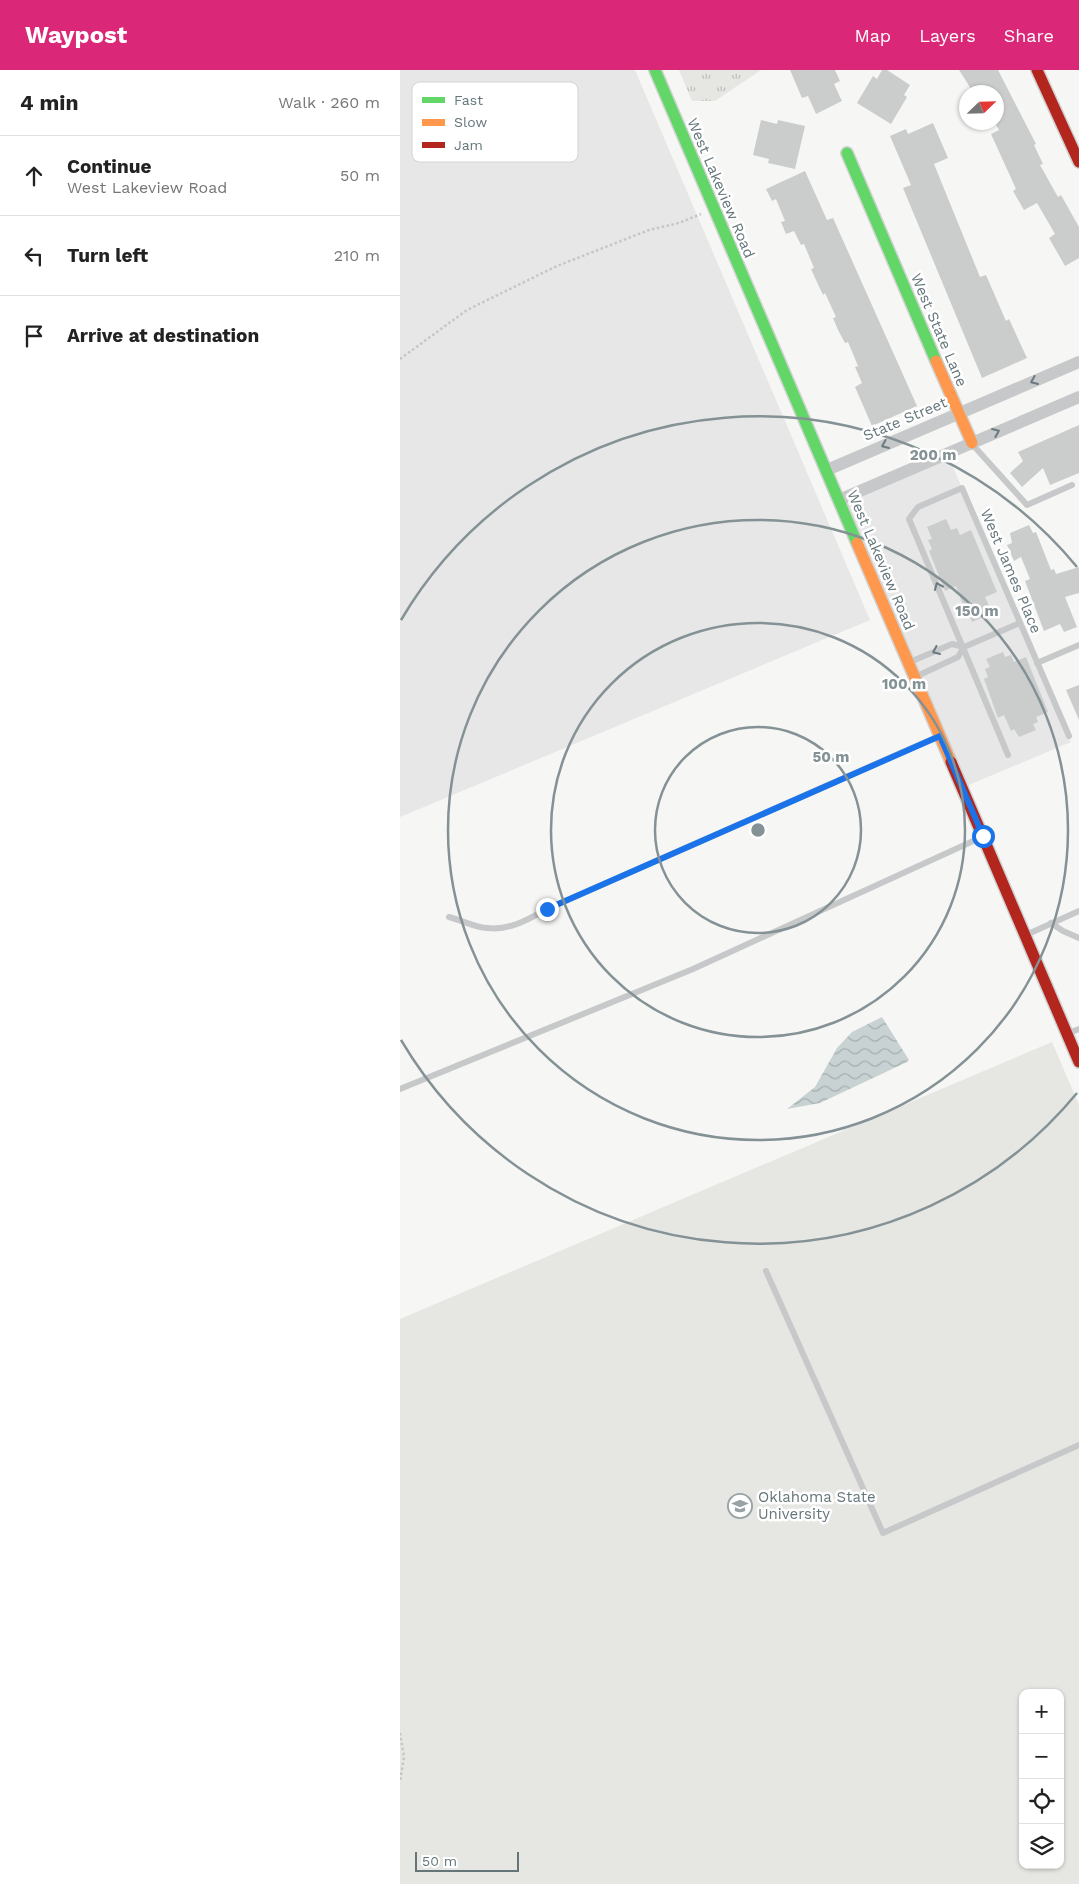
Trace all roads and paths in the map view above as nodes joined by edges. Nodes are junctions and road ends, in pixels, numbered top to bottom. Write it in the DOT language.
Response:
graph roads {
  1 [pos="655,70"];
  2 [pos="1037,70"];
  3 [pos="847,153"];
  4 [pos="1079,162"];
  5 [pos="714,208"];
  6 [pos="400,359"];
  7 [pos="1079,362"];
  8 [pos="1079,396"];
  9 [pos="959,413"];
  10 [pos="972,443"];
  11 [pos="827,470"];
  12 [pos="1072,485"];
  13 [pos="839,500"];
  14 [pos="1020,623"];
  15 [pos="1079,645"];
  16 [pos="964,647"];
  17 [pos="909,663"];
  18 [pos="1037,663"];
  19 [pos="915,677"];
  20 [pos="940,736"];
  21 [pos="1069,736"];
  22 [pos="1008,755"];
  23 [pos="983,836"];
  24 [pos="1079,911"];
  25 [pos="449,917"];
  26 [pos="1052,923"];
  27 [pos="1025,935"];
  28 [pos="1079,938"];
  29 [pos="1079,1029"];
  30 [pos="1067,1034"];
  31 [pos="1079,1062"];
  32 [pos="400,1089"];
  33 [pos="766,1271"];
  34 [pos="1079,1445"];
  35 [pos="400,1733"];
  36 [pos="400,1782"];
  1 -- 5 [label="main road, West Lakeview Road"];
  2 -- 4 [label="main road"];
  3 -- 9 [label="main road, West State Lane"];
  5 -- 6 [label="path"];
  5 -- 11 [label="main road, West Lakeview Road"];
  7 -- 9 [label="street, State Street, one-way"];
  10 -- 8 [label="street, one-way"];
  9 -- 10 [label="main road, West State Lane"];
  9 -- 11 [label="street, State Street, one-way"];
  10 -- 12 [label="lane, West State Lane"];
  10 -- 13 [label="street"];
  11 -- 13 [label="main road, West Lakeview Road"];
  13 -- 17 [label="main road, West Lakeview Road"];
  14 -- 16 [label="lane"];
  16 -- 14 [label="lane, West James Place, one-way"];
  14 -- 18 [label="lane, West James Place"];
  15 -- 18 [label="lane"];
  16 -- 17 [label="lane, one-way"];
  16 -- 19 [label="lane"];
  16 -- 22 [label="lane"];
  17 -- 19 [label="main road, West Lakeview Road"];
  18 -- 21 [label="lane, West James Place"];
  19 -- 20 [label="main road, West Lakeview Road"];
  20 -- 23 [label="main road, West Lakeview Road"];
  20 -- 25 [label="lane"];
  23 -- 27 [label="main road, West Lakeview Road"];
  23 -- 32 [label="lane"];
  24 -- 26 [label="lane"];
  26 -- 27 [label="lane"];
  26 -- 28 [label="lane"];
  27 -- 30 [label="main road, West Lakeview Road"];
  29 -- 30 [label="lane"];
  30 -- 31 [label="main road, West Lakeview Road"];
  33 -- 34 [label="lane"];
  35 -- 36 [label="path"];
}
